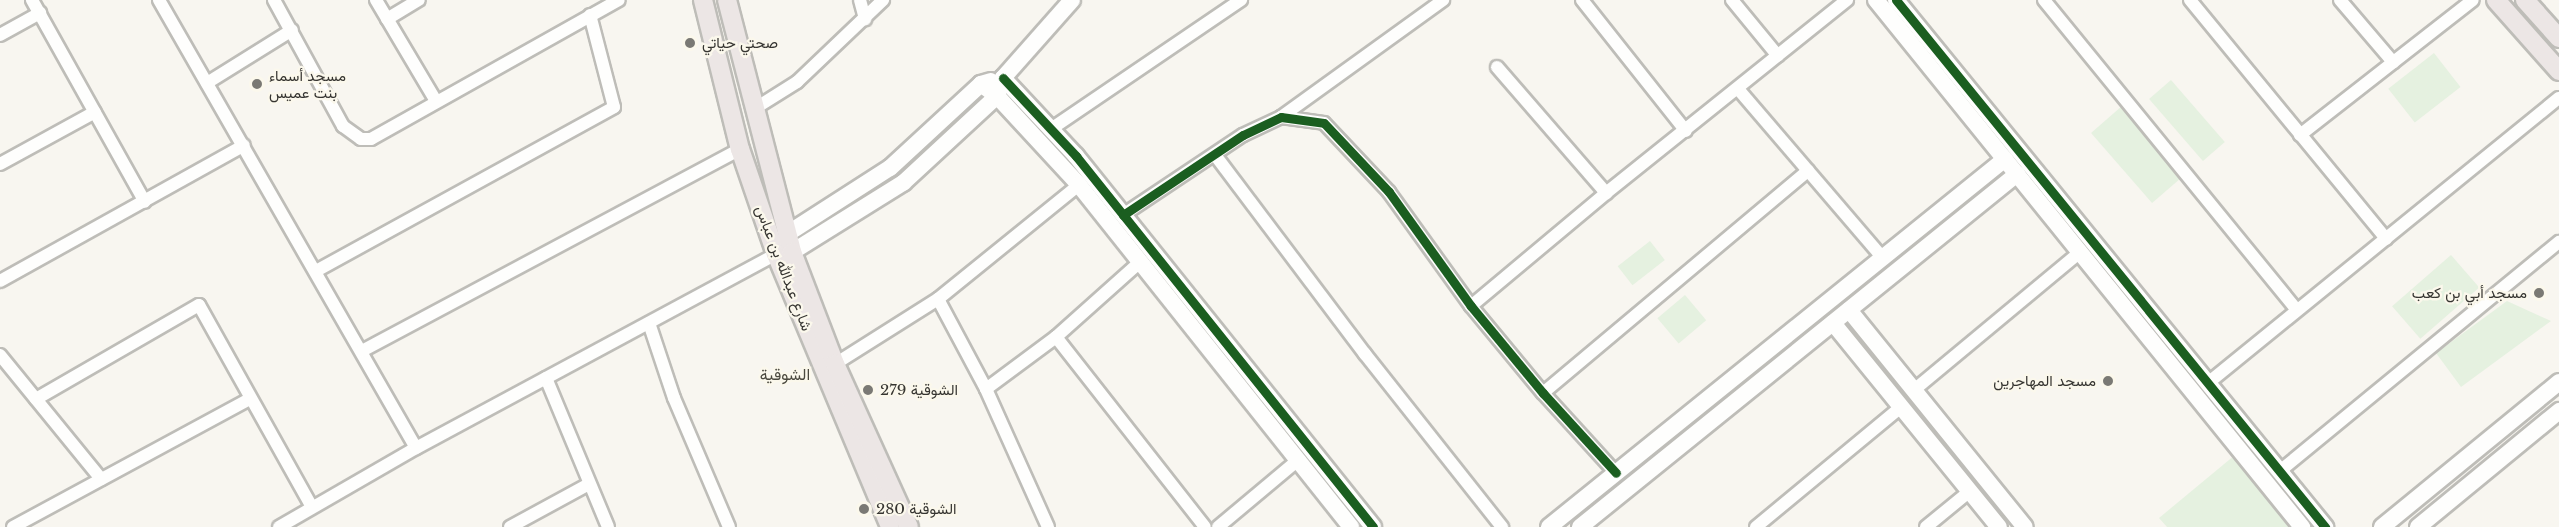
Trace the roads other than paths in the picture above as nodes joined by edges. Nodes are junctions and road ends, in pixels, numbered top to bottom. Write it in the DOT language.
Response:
graph roads {
  1 [pos="32,0"];
  2 [pos="159,0"];
  3 [pos="274,0"];
  4 [pos="376,0"];
  5 [pos="419,0"];
  6 [pos="619,0"];
  7 [pos="703,0"];
  8 [pos="727,0"];
  9 [pos="860,0"];
  10 [pos="883,0"];
  11 [pos="1072,0"];
  12 [pos="1241,0"];
  13 [pos="1443,0"];
  14 [pos="1582,0"];
  15 [pos="1732,0"];
  16 [pos="1847,0"];
  17 [pos="1876,0"];
  18 [pos="1896,0"];
  19 [pos="2044,0"];
  20 [pos="2190,0"];
  21 [pos="2340,0"];
  22 [pos="2473,0"];
  23 [pos="2496,0"];
  24 [pos="2525,0"];
  25 [pos="40,13"];
  26 [pos="590,15"];
  27 [pos="387,19"];
  28 [pos="865,19"];
  29 [pos="292,30"];
  30 [pos="0,35"];
  31 [pos="2559,38"];
  32 [pos="1778,56"];
  33 [pos="2393,62"];
  34 [pos="1497,67"];
  35 [pos="2559,71"];
  36 [pos="1003,78"];
  37 [pos="207,83"];
  38 [pos="981,84"];
  39 [pos="1738,89"];
  40 [pos="996,96"];
  41 [pos="2559,98"];
  42 [pos="436,101"];
  43 [pos="754,109"];
  44 [pos="95,112"];
  45 [pos="1281,117"];
  46 [pos="1051,129"];
  47 [pos="1686,131"];
  48 [pos="2300,135"];
  49 [pos="244,145"];
  50 [pos="740,149"];
  51 [pos="1215,155"];
  52 [pos="2005,159"];
  53 [pos="0,164"];
  54 [pos="1808,171"];
  55 [pos="2017,174"];
  56 [pos="1079,185"];
  57 [pos="1606,193"];
  58 [pos="145,202"];
  59 [pos="1123,215"];
  60 [pos="788,234"];
  61 [pos="2386,239"];
  62 [pos="2559,242"];
  63 [pos="2080,252"];
  64 [pos="784,253"];
  65 [pos="1882,258"];
  66 [pos="1140,262"];
  67 [pos="316,271"];
  68 [pos="0,281"];
  69 [pos="938,299"];
  70 [pos="1471,306"];
  71 [pos="1849,310"];
  72 [pos="2297,310"];
  73 [pos="649,322"];
  74 [pos="1833,323"];
  75 [pos="1056,337"];
  76 [pos="362,351"];
  77 [pos="0,355"];
  78 [pos="835,364"];
  79 [pos="546,378"];
  80 [pos="2559,382"];
  81 [pos="2208,383"];
  82 [pos="986,389"];
  83 [pos="1914,390"];
  84 [pos="1543,393"];
  85 [pos="36,399"];
  86 [pos="250,399"];
  87 [pos="1901,407"];
  88 [pos="2558,412"];
  89 [pos="416,448"];
  90 [pos="1298,460"];
  91 [pos="2280,471"];
  92 [pos="1616,473"];
  93 [pos="101,479"];
  94 [pos="589,484"];
  95 [pos="1970,491"];
  96 [pos="312,507"];
  97 [pos="13,527"];
  98 [pos="279,527"];
  99 [pos="510,527"];
  100 [pos="608,527"];
  101 [pos="729,527"];
  102 [pos="890,527"];
  103 [pos="909,527"];
  104 [pos="1048,527"];
  105 [pos="1205,527"];
  106 [pos="1218,527"];
  107 [pos="1351,527"];
  108 [pos="1373,527"];
  109 [pos="1502,527"];
  110 [pos="1549,527"];
  111 [pos="1580,527"];
  112 [pos="1756,527"];
  113 [pos="1926,527"];
  114 [pos="1999,527"];
  115 [pos="2025,527"];
  116 [pos="2302,527"];
  117 [pos="2325,527"];
  118 [pos="2382,527"];
  119 [pos="2418,527"];
  1 -- 25 [label="street"];
  2 -- 37 [label="street"];
  3 -- 29 [label="street"];
  4 -- 27 [label="street"];
  5 -- 27 [label="street"];
  6 -- 26 [label="street"];
  7 -- 50 [label="main road, شارع عبدالله بن عباس"];
  8 -- 43 [label="main road, شارع عبدالله بن عباس"];
  9 -- 28 [label="street"];
  10 -- 28 [label="street"];
  11 -- 36 [label="street"];
  12 -- 46 [label="street"];
  13 -- 45 [label="street"];
  14 -- 47 [label="street"];
  15 -- 32 [label="street"];
  16 -- 32 [label="street"];
  17 -- 52 [label="street"];
  18 -- 81 [label="street"];
  19 -- 72 [label="street"];
  20 -- 48 [label="street"];
  21 -- 33 [label="street"];
  22 -- 33 [label="street"];
  23 -- 35 [label="main road"];
  24 -- 31 [label="main road"];
  25 -- 30 [label="street"];
  25 -- 44 [label="street"];
  26 -- 42 [label="street"];
  26 -- 67 [label="street"];
  27 -- 42 [label="street"];
  28 -- 43 [label="street"];
  29 -- 37 [label="street"];
  29 -- 42 [label="street"];
  32 -- 39 [label="street"];
  33 -- 48 [label="street"];
  34 -- 57 [label="street"];
  36 -- 38 [label="street"];
  36 -- 40 [label="street"];
  36 -- 46 [label="street"];
  37 -- 49 [label="street"];
  38 -- 40 [label="street"];
  38 -- 60 [label="street"];
  39 -- 47 [label="street"];
  39 -- 54 [label="street"];
  40 -- 56 [label="street"];
  40 -- 64 [label="street"];
  41 -- 61 [label="street"];
  43 -- 60 [label="main road, شارع عبدالله بن عباس"];
  44 -- 53 [label="street"];
  44 -- 58 [label="street"];
  45 -- 51 [label="street"];
  45 -- 70 [label="street"];
  46 -- 59 [label="street"];
  47 -- 57 [label="street"];
  48 -- 61 [label="street"];
  49 -- 58 [label="street"];
  49 -- 67 [label="street"];
  50 -- 64 [label="main road, شارع عبدالله بن عباس"];
  50 -- 76 [label="street"];
  51 -- 59 [label="street"];
  51 -- 109 [label="street"];
  52 -- 55 [label="street"];
  52 -- 65 [label="street"];
  54 -- 65 [label="street"];
  54 -- 84 [label="street"];
  55 -- 63 [label="street"];
  55 -- 71 [label="street"];
  56 -- 66 [label="street"];
  56 -- 69 [label="street"];
  57 -- 70 [label="street"];
  58 -- 68 [label="street"];
  59 -- 108 [label="street"];
  60 -- 64 [label="main road, شارع عبدالله بن عباس"];
  61 -- 72 [label="street"];
  62 -- 91 [label="street"];
  63 -- 83 [label="street"];
  63 -- 116 [label="street"];
  64 -- 73 [label="street"];
  64 -- 78 [label="main road, شارع عبدالله بن عباس"];
  64 -- 102 [label="main road, شارع عبدالله بن عباس"];
  65 -- 92 [label="street"];
  66 -- 75 [label="street"];
  66 -- 90 [label="street"];
  67 -- 76 [label="street"];
  69 -- 78 [label="street"];
  69 -- 82 [label="street"];
  70 -- 84 [label="street"];
  71 -- 74 [label="street"];
  71 -- 83 [label="street"];
  72 -- 81 [label="street"];
  73 -- 79 [label="street"];
  73 -- 101 [label="street"];
  74 -- 87 [label="street"];
  74 -- 111 [label="street"];
  75 -- 82 [label="street"];
  75 -- 105 [label="street"];
  76 -- 89 [label="street"];
  77 -- 85 [label="street"];
  78 -- 103 [label="main road, شارع عبدالله بن عباس"];
  79 -- 89 [label="street"];
  79 -- 94 [label="street"];
  80 -- 118 [label="street"];
  81 -- 91 [label="street"];
  82 -- 104 [label="street"];
  83 -- 115 [label="street"];
  84 -- 92 [label="street"];
  85 -- 86 [label="street"];
  85 -- 93 [label="street"];
  86 -- 93 [label="street"];
  86 -- 96 [label="street"];
  87 -- 95 [label="street"];
  87 -- 112 [label="street"];
  88 -- 119 [label="street"];
  89 -- 96 [label="street"];
  90 -- 106 [label="street"];
  90 -- 107 [label="street"];
  91 -- 117 [label="street"];
  92 -- 110 [label="street"];
  93 -- 97 [label="street"];
  94 -- 99 [label="street"];
  94 -- 100 [label="street"];
  95 -- 113 [label="street"];
  95 -- 114 [label="street"];
  96 -- 98 [label="street"];
}
